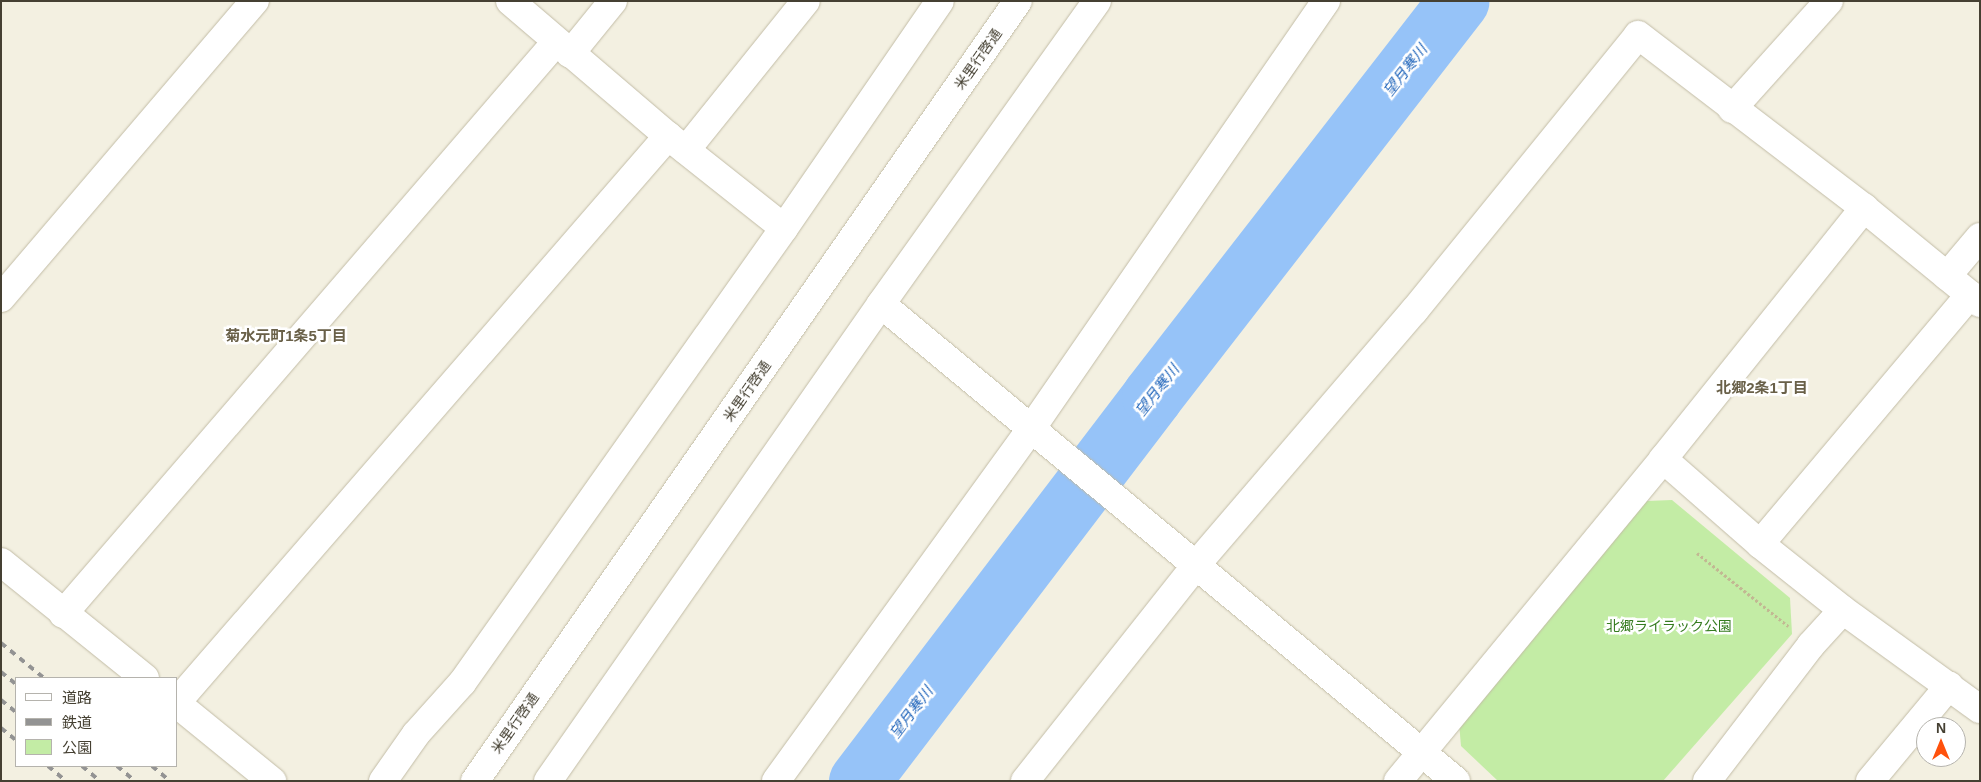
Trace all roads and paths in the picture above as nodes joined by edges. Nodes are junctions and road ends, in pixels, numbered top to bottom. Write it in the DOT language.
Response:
graph roads {
  1 [pos="255,1"];
  2 [pos="510,1"];
  3 [pos="613,1"];
  4 [pos="806,1"];
  5 [pos="940,1"];
  6 [pos="1018,1"];
  7 [pos="1097,1"];
  8 [pos="1326,1"];
  9 [pos="1829,1"];
  10 [pos="563,48"];
  11 [pos="1732,109"];
  12 [pos="677,143"];
  13 [pos="1864,208"];
  14 [pos="784,228"];
  15 [pos="1980,237"];
  16 [pos="1946,276"];
  17 [pos="1,298"];
  18 [pos="1975,298"];
  19 [pos="881,304"];
  20 [pos="1031,429"];
  21 [pos="1663,459"];
  22 [pos="1760,544"];
  23 [pos="1697,553"];
  24 [pos="1,562"];
  25 [pos="1196,566"];
  26 [pos="1843,610"];
  27 [pos="63,614"];
  28 [pos="1812,645"];
  29 [pos="144,677"];
  30 [pos="1949,686"];
  31 [pos="178,701"];
  32 [pos="178,705"];
  33 [pos="1980,709"];
  34 [pos="1421,752"];
  35 [pos="272,781"];
  36 [pos="383,781"];
  37 [pos="475,781"];
  38 [pos="548,781"];
  39 [pos="776,781"];
  40 [pos="1025,781"];
  41 [pos="1398,781"];
  42 [pos="1456,781"];
  43 [pos="1708,781"];
  44 [pos="1870,781"];
  1 -- 17 [label="street"];
  2 -- 10 [label="street"];
  3 -- 10 [label="street"];
  4 -- 12 [label="street"];
  5 -- 14 [label="street"];
  6 -- 37 [label="street, 米里行啓通"];
  7 -- 19 [label="street"];
  8 -- 20 [label="street"];
  9 -- 11 [label="street"];
  10 -- 12 [label="street"];
  10 -- 27 [label="street"];
  11 -- 13 [label="street"];
  11 -- 25 [label="street"];
  12 -- 14 [label="street"];
  12 -- 31 [label="street"];
  13 -- 16 [label="street"];
  13 -- 21 [label="street"];
  14 -- 36 [label="street"];
  15 -- 16 [label="street"];
  16 -- 18 [label="street"];
  18 -- 22 [label="street"];
  19 -- 20 [label="street"];
  19 -- 38 [label="street"];
  20 -- 25 [label="street"];
  20 -- 39 [label="street"];
  21 -- 22 [label="street"];
  21 -- 34 [label="street"];
  22 -- 26 [label="street"];
  23 -- 28 [label="path"];
  24 -- 27 [label="street"];
  25 -- 34 [label="street"];
  25 -- 40 [label="street"];
  26 -- 28 [label="street"];
  26 -- 30 [label="street"];
  27 -- 29 [label="street"];
  28 -- 43 [label="street"];
  30 -- 33 [label="street"];
  30 -- 44 [label="street"];
  32 -- 35 [label="street"];
  34 -- 41 [label="street"];
  34 -- 42 [label="street"];
}
